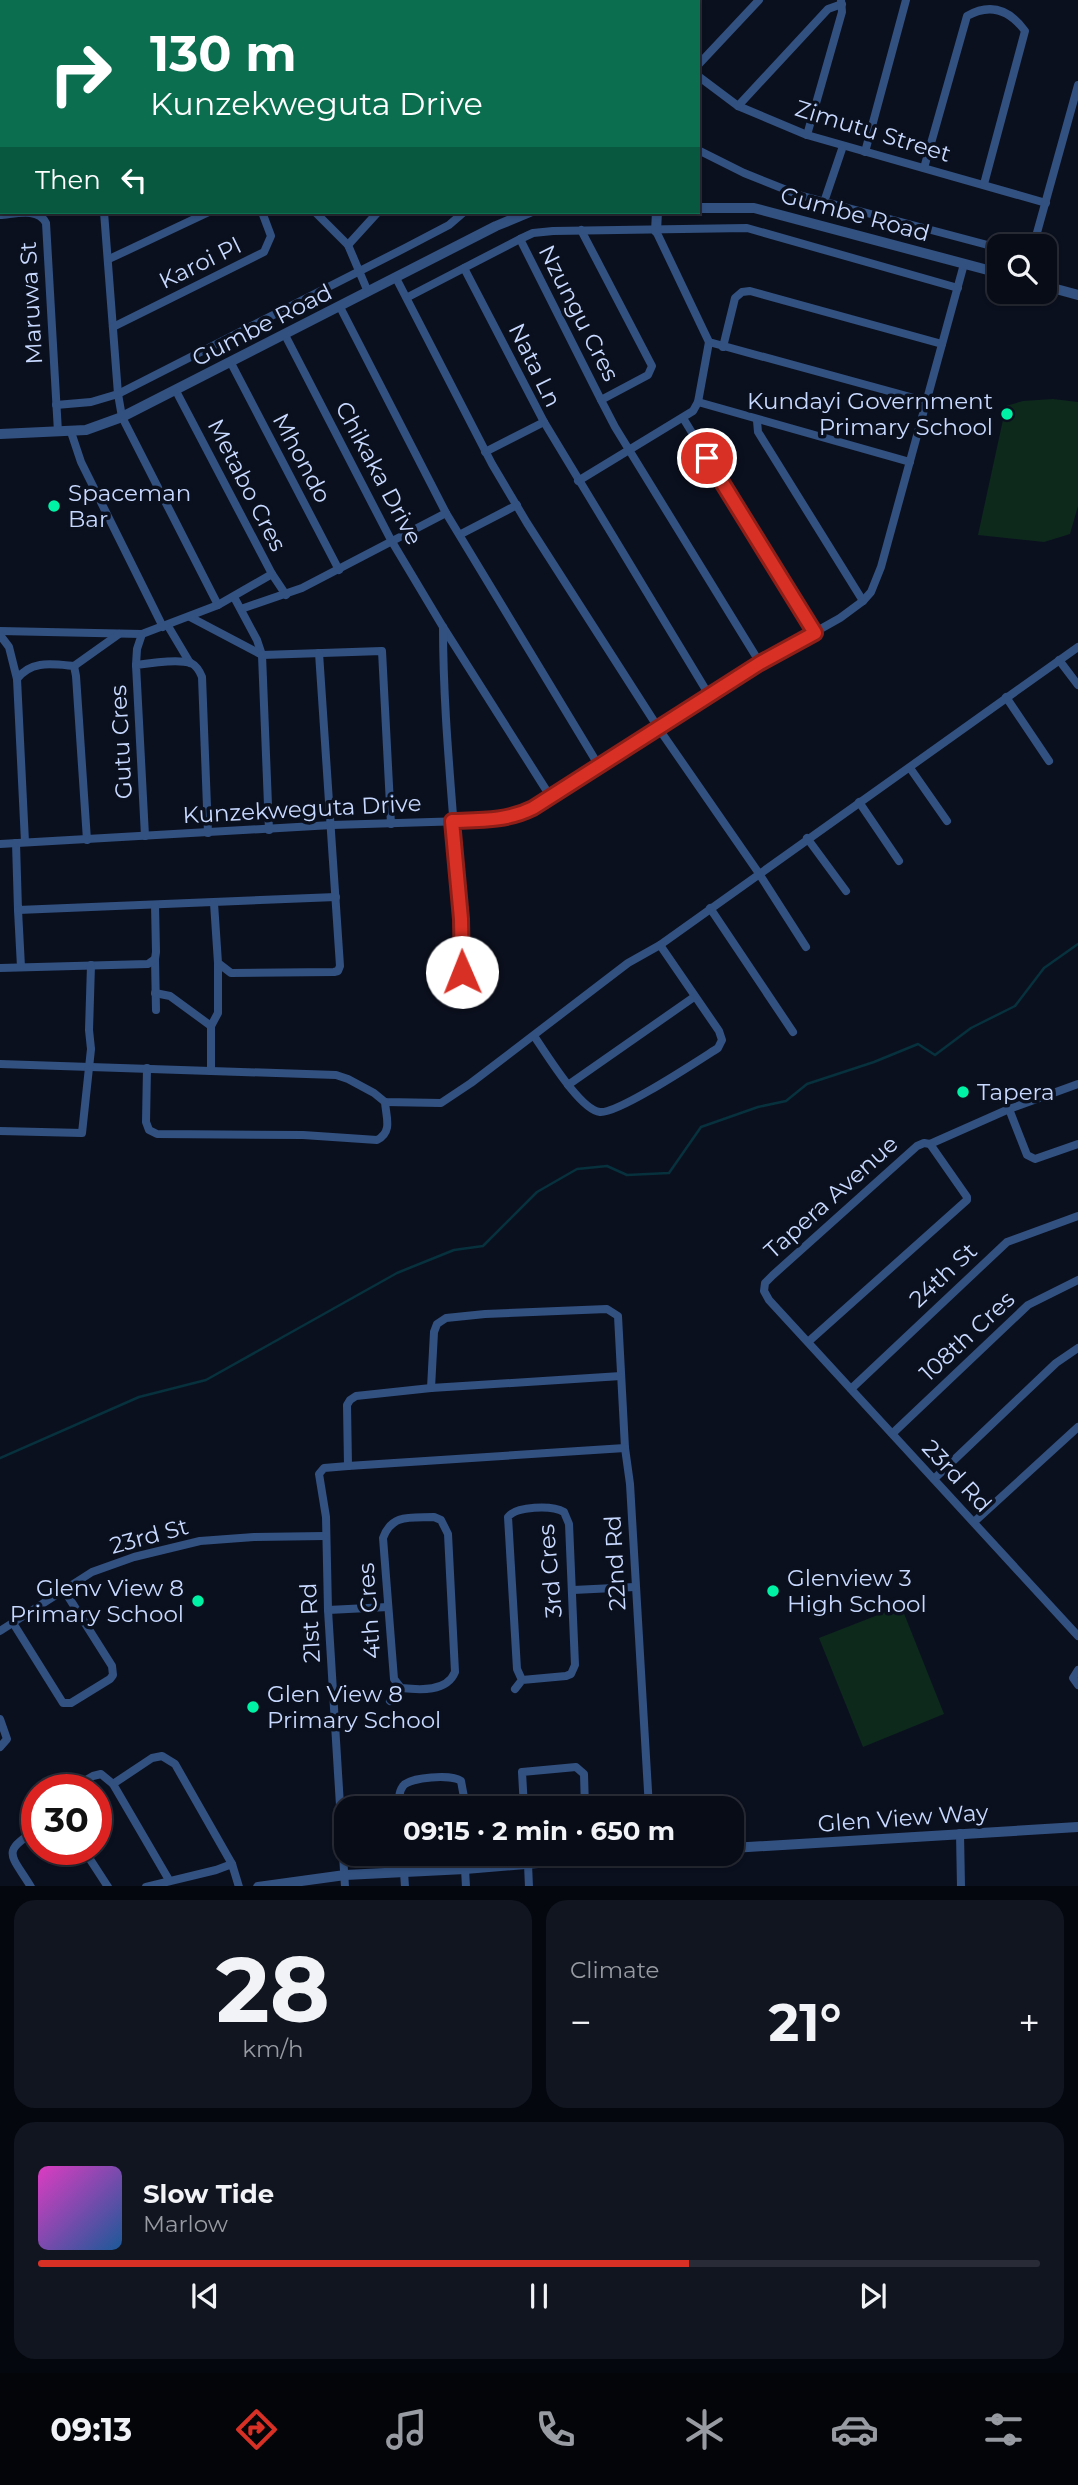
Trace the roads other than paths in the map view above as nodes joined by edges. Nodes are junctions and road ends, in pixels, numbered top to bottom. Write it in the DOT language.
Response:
graph roads {
  1 [pos="759,0"];
  2 [pos="906,0"];
  3 [pos="842,2"];
  4 [pos="700,63"];
  5 [pos="700,78"];
  6 [pos="1078,85"];
  7 [pos="738,106"];
  8 [pos="807,135"];
  9 [pos="843,146"];
  10 [pos="700,151"];
  11 [pos="865,152"];
  12 [pos="924,168"];
  13 [pos="984,184"];
  14 [pos="824,202"];
  15 [pos="1046,203"];
  16 [pos="700,208"];
  17 [pos="18,214"];
  18 [pos="39,214"];
  19 [pos="104,214"];
  20 [pos="205,214"];
  21 [pos="263,214"];
  22 [pos="317,214"];
  23 [pos="376,214"];
  24 [pos="462,214"];
  25 [pos="525,214"];
  26 [pos="657,214"];
  27 [pos="0,215"];
  28 [pos="581,230"];
  29 [pos="656,231"];
  30 [pos="1037,234"];
  31 [pos="520,239"];
  32 [pos="348,245"];
  33 [pos="987,245"];
  34 [pos="109,260"];
  35 [pos="964,264"];
  36 [pos="464,268"];
  37 [pos="987,270"];
  38 [pos="359,272"];
  39 [pos="396,278"];
  40 [pos="958,288"];
  41 [pos="1057,289"];
  42 [pos="368,292"];
  43 [pos="1078,295"];
  44 [pos="408,297"];
  45 [pos="340,307"];
  46 [pos="113,327"];
  47 [pos="285,335"];
  48 [pos="709,342"];
  49 [pos="942,344"];
  50 [pos="723,347"];
  51 [pos="231,363"];
  52 [pos="177,391"];
  53 [pos="118,394"];
  54 [pos="601,400"];
  55 [pos="925,401"];
  56 [pos="698,402"];
  57 [pos="56,405"];
  58 [pos="122,417"];
  59 [pos="682,418"];
  60 [pos="757,421"];
  61 [pos="544,422"];
  62 [pos="58,432"];
  63 [pos="71,432"];
  64 [pos="0,434"];
  65 [pos="630,449"];
  66 [pos="485,452"];
  67 [pos="910,462"];
  68 [pos="578,481"];
  69 [pos="517,505"];
  70 [pos="446,513"];
  71 [pos="461,534"];
  72 [pos="391,540"];
  73 [pos="340,570"];
  74 [pos="272,574"];
  75 [pos="286,595"];
  76 [pos="234,597"];
  77 [pos="863,601"];
  78 [pos="218,605"];
  79 [pos="241,609"];
  80 [pos="190,617"];
  81 [pos="166,627"];
  82 [pos="443,627"];
  83 [pos="0,633"];
  84 [pos="815,633"];
  85 [pos="142,634"];
  86 [pos="119,635"];
  87 [pos="1078,647"];
  88 [pos="319,653"];
  89 [pos="262,655"];
  90 [pos="1059,660"];
  91 [pos="190,663"];
  92 [pos="760,663"];
  93 [pos="136,665"];
  94 [pos="74,666"];
  95 [pos="17,679"];
  96 [pos="1078,685"];
  97 [pos="709,695"];
  98 [pos="1006,697"];
  99 [pos="659,729"];
  100 [pos="1048,761"];
  101 [pos="599,766"];
  102 [pos="909,768"];
  103 [pos="550,796"];
  104 [pos="859,802"];
  105 [pos="452,821"];
  106 [pos="947,821"];
  107 [pos="391,824"];
  108 [pos="332,825"];
  109 [pos="269,830"];
  110 [pos="208,833"];
  111 [pos="145,836"];
  112 [pos="807,838"];
  113 [pos="87,840"];
  114 [pos="21,843"];
  115 [pos="0,844"];
  116 [pos="899,861"];
  117 [pos="758,873"];
  118 [pos="846,891"];
  119 [pos="336,897"];
  120 [pos="214,903"];
  121 [pos="155,905"];
  122 [pos="710,908"];
  123 [pos="18,910"];
  124 [pos="660,945"];
  125 [pos="806,947"];
  126 [pos="155,959"];
  127 [pos="218,963"];
  128 [pos="91,965"];
  129 [pos="21,967"];
  130 [pos="0,968"];
  131 [pos="462,972"];
  132 [pos="155,993"];
  133 [pos="694,997"];
  134 [pos="156,1010"];
  135 [pos="211,1026"];
  136 [pos="793,1032"];
  137 [pos="534,1036"];
  138 [pos="0,1064"];
  139 [pos="90,1067"];
  140 [pos="147,1068"];
  141 [pos="211,1071"];
  142 [pos="1078,1084"];
  143 [pos="568,1085"];
  144 [pos="384,1102"];
  145 [pos="1009,1109"];
  146 [pos="0,1131"];
  147 [pos="930,1144"];
  148 [pos="1078,1144"];
  149 [pos="1078,1216"];
  150 [pos="1078,1280"];
  151 [pos="808,1342"];
  152 [pos="1078,1348"];
  153 [pos="621,1376"];
  154 [pos="431,1388"];
  155 [pos="852,1389"];
  156 [pos="1078,1427"];
  157 [pos="892,1433"];
  158 [pos="625,1448"];
  159 [pos="348,1466"];
  160 [pos="934,1479"];
  161 [pos="974,1522"];
  162 [pos="325,1536"];
  163 [pos="635,1587"];
  164 [pos="64,1590"];
  165 [pos="573,1590"];
  166 [pos="388,1606"];
  167 [pos="328,1610"];
  168 [pos="13,1623"];
  169 [pos="0,1631"];
  170 [pos="1078,1636"];
  171 [pos="1078,1670"];
  172 [pos="522,1680"];
  173 [pos="1078,1685"];
  174 [pos="401,1688"];
  175 [pos="515,1689"];
  176 [pos="390,1701"];
  177 [pos="0,1719"];
  178 [pos="0,1747"];
  179 [pos="113,1784"];
  180 [pos="341,1796"];
  181 [pos="399,1796"];
  182 [pos="464,1796"];
  183 [pos="523,1796"];
  184 [pos="585,1796"];
  185 [pos="648,1796"];
  186 [pos="1078,1826"];
  187 [pos="960,1833"];
  188 [pos="21,1839"];
  189 [pos="744,1847"];
  190 [pos="232,1864"];
  191 [pos="94,1865"];
  192 [pos="345,1866"];
  193 [pos="503,1866"];
  194 [pos="528,1866"];
  195 [pos="465,1869"];
  196 [pos="404,1872"];
  197 [pos="345,1875"];
  198 [pos="169,1880"];
  199 [pos="280,1884"];
  200 [pos="31,1886"];
  201 [pos="108,1886"];
  202 [pos="146,1886"];
  203 [pos="239,1886"];
  204 [pos="258,1886"];
  205 [pos="345,1886"];
  206 [pos="405,1886"];
  207 [pos="466,1886"];
  208 [pos="529,1886"];
  209 [pos="961,1886"];
  1 -- 4 [label="street"];
  2 -- 11 [label="street"];
  3 -- 7 [label="street"];
  3 -- 8 [label="street"];
  5 -- 7 [label="street, Zimutu Street"];
  6 -- 15 [label="street"];
  7 -- 8 [label="street, Zimutu Street"];
  8 -- 9 [label="street, Zimutu Street"];
  9 -- 11 [label="street, Zimutu Street"];
  9 -- 14 [label="street"];
  10 -- 14 [label="street"];
  11 -- 12 [label="street, Zimutu Street"];
  12 -- 13 [label="street, Zimutu Street"];
  12 -- 13 [label="street"];
  13 -- 15 [label="street, Zimutu Street"];
  14 -- 33 [label="street"];
  15 -- 30 [label="street"];
  16 -- 35 [label="street, Gumbe Road"];
  17 -- 27 [label="street, Maruwa St"];
  18 -- 57 [label="street, Maruwa St"];
  19 -- 34 [label="street"];
  20 -- 34 [label="street, Karoi Pl"];
  21 -- 46 [label="street, Karoi Pl"];
  22 -- 32 [label="street"];
  23 -- 32 [label="street"];
  24 -- 38 [label="street"];
  25 -- 39 [label="street, Gumbe Road"];
  26 -- 29 [label="street"];
  28 -- 29 [label="street"];
  28 -- 31 [label="street"];
  28 -- 54 [label="street, Nzungu Cres"];
  29 -- 40 [label="street"];
  29 -- 48 [label="street"];
  31 -- 36 [label="street"];
  31 -- 54 [label="street, Nzungu Cres"];
  32 -- 38 [label="street"];
  34 -- 46 [label="street"];
  35 -- 37 [label="street, Gumbe Road"];
  35 -- 40 [label="street, Kunzekweguta Drive"];
  36 -- 44 [label="street"];
  36 -- 61 [label="street, Nata Ln"];
  38 -- 42 [label="street"];
  38 -- 53 [label="street"];
  39 -- 42 [label="street, Gumbe Road"];
  39 -- 44 [label="street"];
  40 -- 49 [label="street, Kunzekweguta Drive"];
  41 -- 43 [label="street"];
  42 -- 45 [label="street, Gumbe Road"];
  44 -- 66 [label="street"];
  45 -- 47 [label="street, Gumbe Road"];
  45 -- 70 [label="street"];
  46 -- 53 [label="street"];
  47 -- 51 [label="street, Gumbe Road"];
  47 -- 72 [label="street, Chikaka Drive"];
  48 -- 50 [label="street"];
  48 -- 56 [label="street"];
  49 -- 50 [label="street"];
  49 -- 55 [label="street, Kunzekweguta Drive"];
  50 -- 55 [label="street"];
  51 -- 52 [label="street, Gumbe Road"];
  51 -- 73 [label="street, Mhondo"];
  52 -- 58 [label="street, Gumbe Road"];
  52 -- 74 [label="street, Metabo Cres"];
  53 -- 57 [label="street"];
  53 -- 58 [label="street"];
  54 -- 65 [label="street"];
  55 -- 67 [label="street, Kunzekweguta Drive"];
  56 -- 59 [label="street"];
  56 -- 60 [label="street"];
  57 -- 62 [label="street, Maruwa St"];
  58 -- 63 [label="street, Gumbe Road"];
  58 -- 78 [label="street"];
  59 -- 65 [label="street"];
  59 -- 84 [label="street"];
  60 -- 67 [label="street"];
  60 -- 77 [label="street"];
  61 -- 66 [label="street, Nata Ln"];
  61 -- 68 [label="street"];
  62 -- 63 [label="street, Gumbe Road"];
  62 -- 64 [label="street, Gumbe Road"];
  63 -- 81 [label="street"];
  65 -- 68 [label="street"];
  65 -- 92 [label="street"];
  66 -- 69 [label="street"];
  67 -- 77 [label="street, Kunzekweguta Drive"];
  68 -- 97 [label="street"];
  69 -- 71 [label="street"];
  69 -- 99 [label="street"];
  70 -- 71 [label="street"];
  70 -- 72 [label="street"];
  71 -- 101 [label="street"];
  72 -- 73 [label="street"];
  72 -- 82 [label="street, Chikaka Drive"];
  73 -- 75 [label="street"];
  74 -- 75 [label="street, Metabo Cres"];
  74 -- 76 [label="street"];
  75 -- 79 [label="street"];
  76 -- 78 [label="street"];
  76 -- 79 [label="street"];
  77 -- 84 [label="street, Kunzekweguta Drive"];
  78 -- 80 [label="street"];
  79 -- 89 [label="street"];
  80 -- 81 [label="street"];
  80 -- 89 [label="street"];
  81 -- 85 [label="street"];
  81 -- 91 [label="street"];
  82 -- 103 [label="street, Chikaka Drive"];
  82 -- 105 [label="street, Chikaka Drive"];
  83 -- 86 [label="street"];
  83 -- 95 [label="street"];
  84 -- 92 [label="street, Kunzekweguta Drive"];
  85 -- 86 [label="street"];
  85 -- 93 [label="street"];
  86 -- 94 [label="street"];
  87 -- 90 [label="street"];
  88 -- 89 [label="street"];
  88 -- 107 [label="street"];
  88 -- 108 [label="street"];
  89 -- 109 [label="street"];
  90 -- 96 [label="street"];
  90 -- 98 [label="street"];
  91 -- 93 [label="street, Gutu Cres"];
  91 -- 110 [label="street"];
  92 -- 97 [label="street, Kunzekweguta Drive"];
  93 -- 111 [label="street, Gutu Cres"];
  94 -- 95 [label="street"];
  94 -- 113 [label="street"];
  95 -- 114 [label="street"];
  97 -- 99 [label="street, Kunzekweguta Drive"];
  98 -- 100 [label="street"];
  98 -- 102 [label="street"];
  99 -- 101 [label="street, Kunzekweguta Drive"];
  99 -- 117 [label="street"];
  101 -- 103 [label="street, Kunzekweguta Drive"];
  102 -- 104 [label="street"];
  102 -- 106 [label="street"];
  103 -- 105 [label="street, Kunzekweguta Drive"];
  104 -- 112 [label="street"];
  104 -- 116 [label="street"];
  105 -- 107 [label="street, Kunzekweguta Drive"];
  105 -- 131 [label="street, Chikaka Drive"];
  107 -- 108 [label="street, Kunzekweguta Drive"];
  108 -- 109 [label="street, Kunzekweguta Drive"];
  108 -- 119 [label="street"];
  109 -- 110 [label="street, Kunzekweguta Drive"];
  110 -- 111 [label="street, Kunzekweguta Drive"];
  111 -- 113 [label="street, Kunzekweguta Drive"];
  112 -- 117 [label="street"];
  112 -- 118 [label="street"];
  113 -- 114 [label="street, Kunzekweguta Drive"];
  114 -- 115 [label="street, Kunzekweguta Drive"];
  114 -- 123 [label="street"];
  117 -- 122 [label="street"];
  117 -- 125 [label="street"];
  119 -- 120 [label="street"];
  119 -- 127 [label="street"];
  120 -- 121 [label="street"];
  120 -- 127 [label="street"];
  121 -- 123 [label="street"];
  121 -- 126 [label="street"];
  122 -- 124 [label="street"];
  122 -- 136 [label="street"];
  123 -- 129 [label="street"];
  124 -- 133 [label="street"];
  124 -- 137 [label="street"];
  126 -- 128 [label="street"];
  126 -- 132 [label="street"];
  127 -- 135 [label="street"];
  128 -- 129 [label="street"];
  128 -- 139 [label="street"];
  129 -- 130 [label="street"];
  132 -- 134 [label="street"];
  132 -- 135 [label="street"];
  133 -- 143 [label="street"];
  133 -- 143 [label="street"];
  135 -- 141 [label="street"];
  137 -- 143 [label="street"];
  137 -- 144 [label="street"];
  138 -- 139 [label="street"];
  139 -- 140 [label="street"];
  139 -- 146 [label="street"];
  140 -- 141 [label="street"];
  140 -- 144 [label="street"];
  141 -- 144 [label="street"];
  142 -- 145 [label="street"];
  145 -- 147 [label="street"];
  145 -- 148 [label="street"];
  147 -- 151 [label="street, Tapera Avenue"];
  147 -- 151 [label="street, Tapera Avenue"];
  149 -- 155 [label="street, 24th St"];
  150 -- 157 [label="street, 108th Cres"];
  151 -- 155 [label="street, 23rd Rd"];
  152 -- 160 [label="street"];
  153 -- 154 [label="street"];
  153 -- 154 [label="street, 22nd Rd"];
  153 -- 158 [label="street, 22nd Rd"];
  154 -- 159 [label="street"];
  155 -- 157 [label="street, 23rd Rd"];
  156 -- 161 [label="street"];
  157 -- 160 [label="street, 23rd Rd"];
  158 -- 159 [label="street"];
  158 -- 163 [label="street, 22nd Rd"];
  159 -- 162 [label="street, 21st Rd"];
  160 -- 161 [label="street, 23rd Rd"];
  161 -- 170 [label="street, 23rd Rd"];
  162 -- 164 [label="street, 23rd St"];
  162 -- 167 [label="street, 21st Rd"];
  163 -- 165 [label="street"];
  163 -- 185 [label="street, 22nd Rd"];
  164 -- 168 [label="street, 23rd St"];
  164 -- 168 [label="street"];
  165 -- 172 [label="street, 3rd Cres"];
  165 -- 172 [label="street, 3rd Cres"];
  166 -- 167 [label="street"];
  166 -- 174 [label="street, 4th Cres"];
  166 -- 174 [label="street, 4th Cres"];
  167 -- 180 [label="street, 21st Rd"];
  168 -- 169 [label="street, 23rd St"];
  171 -- 173 [label="street"];
  172 -- 175 [label="street"];
  174 -- 176 [label="street"];
  177 -- 178 [label="street"];
  179 -- 190 [label="street"];
  179 -- 198 [label="street"];
  181 -- 182 [label="street"];
  183 -- 184 [label="street"];
  186 -- 187 [label="street, Glen View Way"];
  187 -- 189 [label="street, Glen View Way"];
  187 -- 209 [label="street"];
  188 -- 200 [label="street"];
  190 -- 198 [label="street"];
  190 -- 203 [label="street"];
  191 -- 201 [label="street"];
  192 -- 197 [label="street, 21st Rd"];
  193 -- 195 [label="street"];
  194 -- 208 [label="street"];
  195 -- 196 [label="street"];
  195 -- 207 [label="street"];
  196 -- 197 [label="street"];
  196 -- 206 [label="street"];
  197 -- 199 [label="street"];
  197 -- 205 [label="street, 21st Rd"];
  198 -- 202 [label="street"];
  199 -- 204 [label="street"];
}
